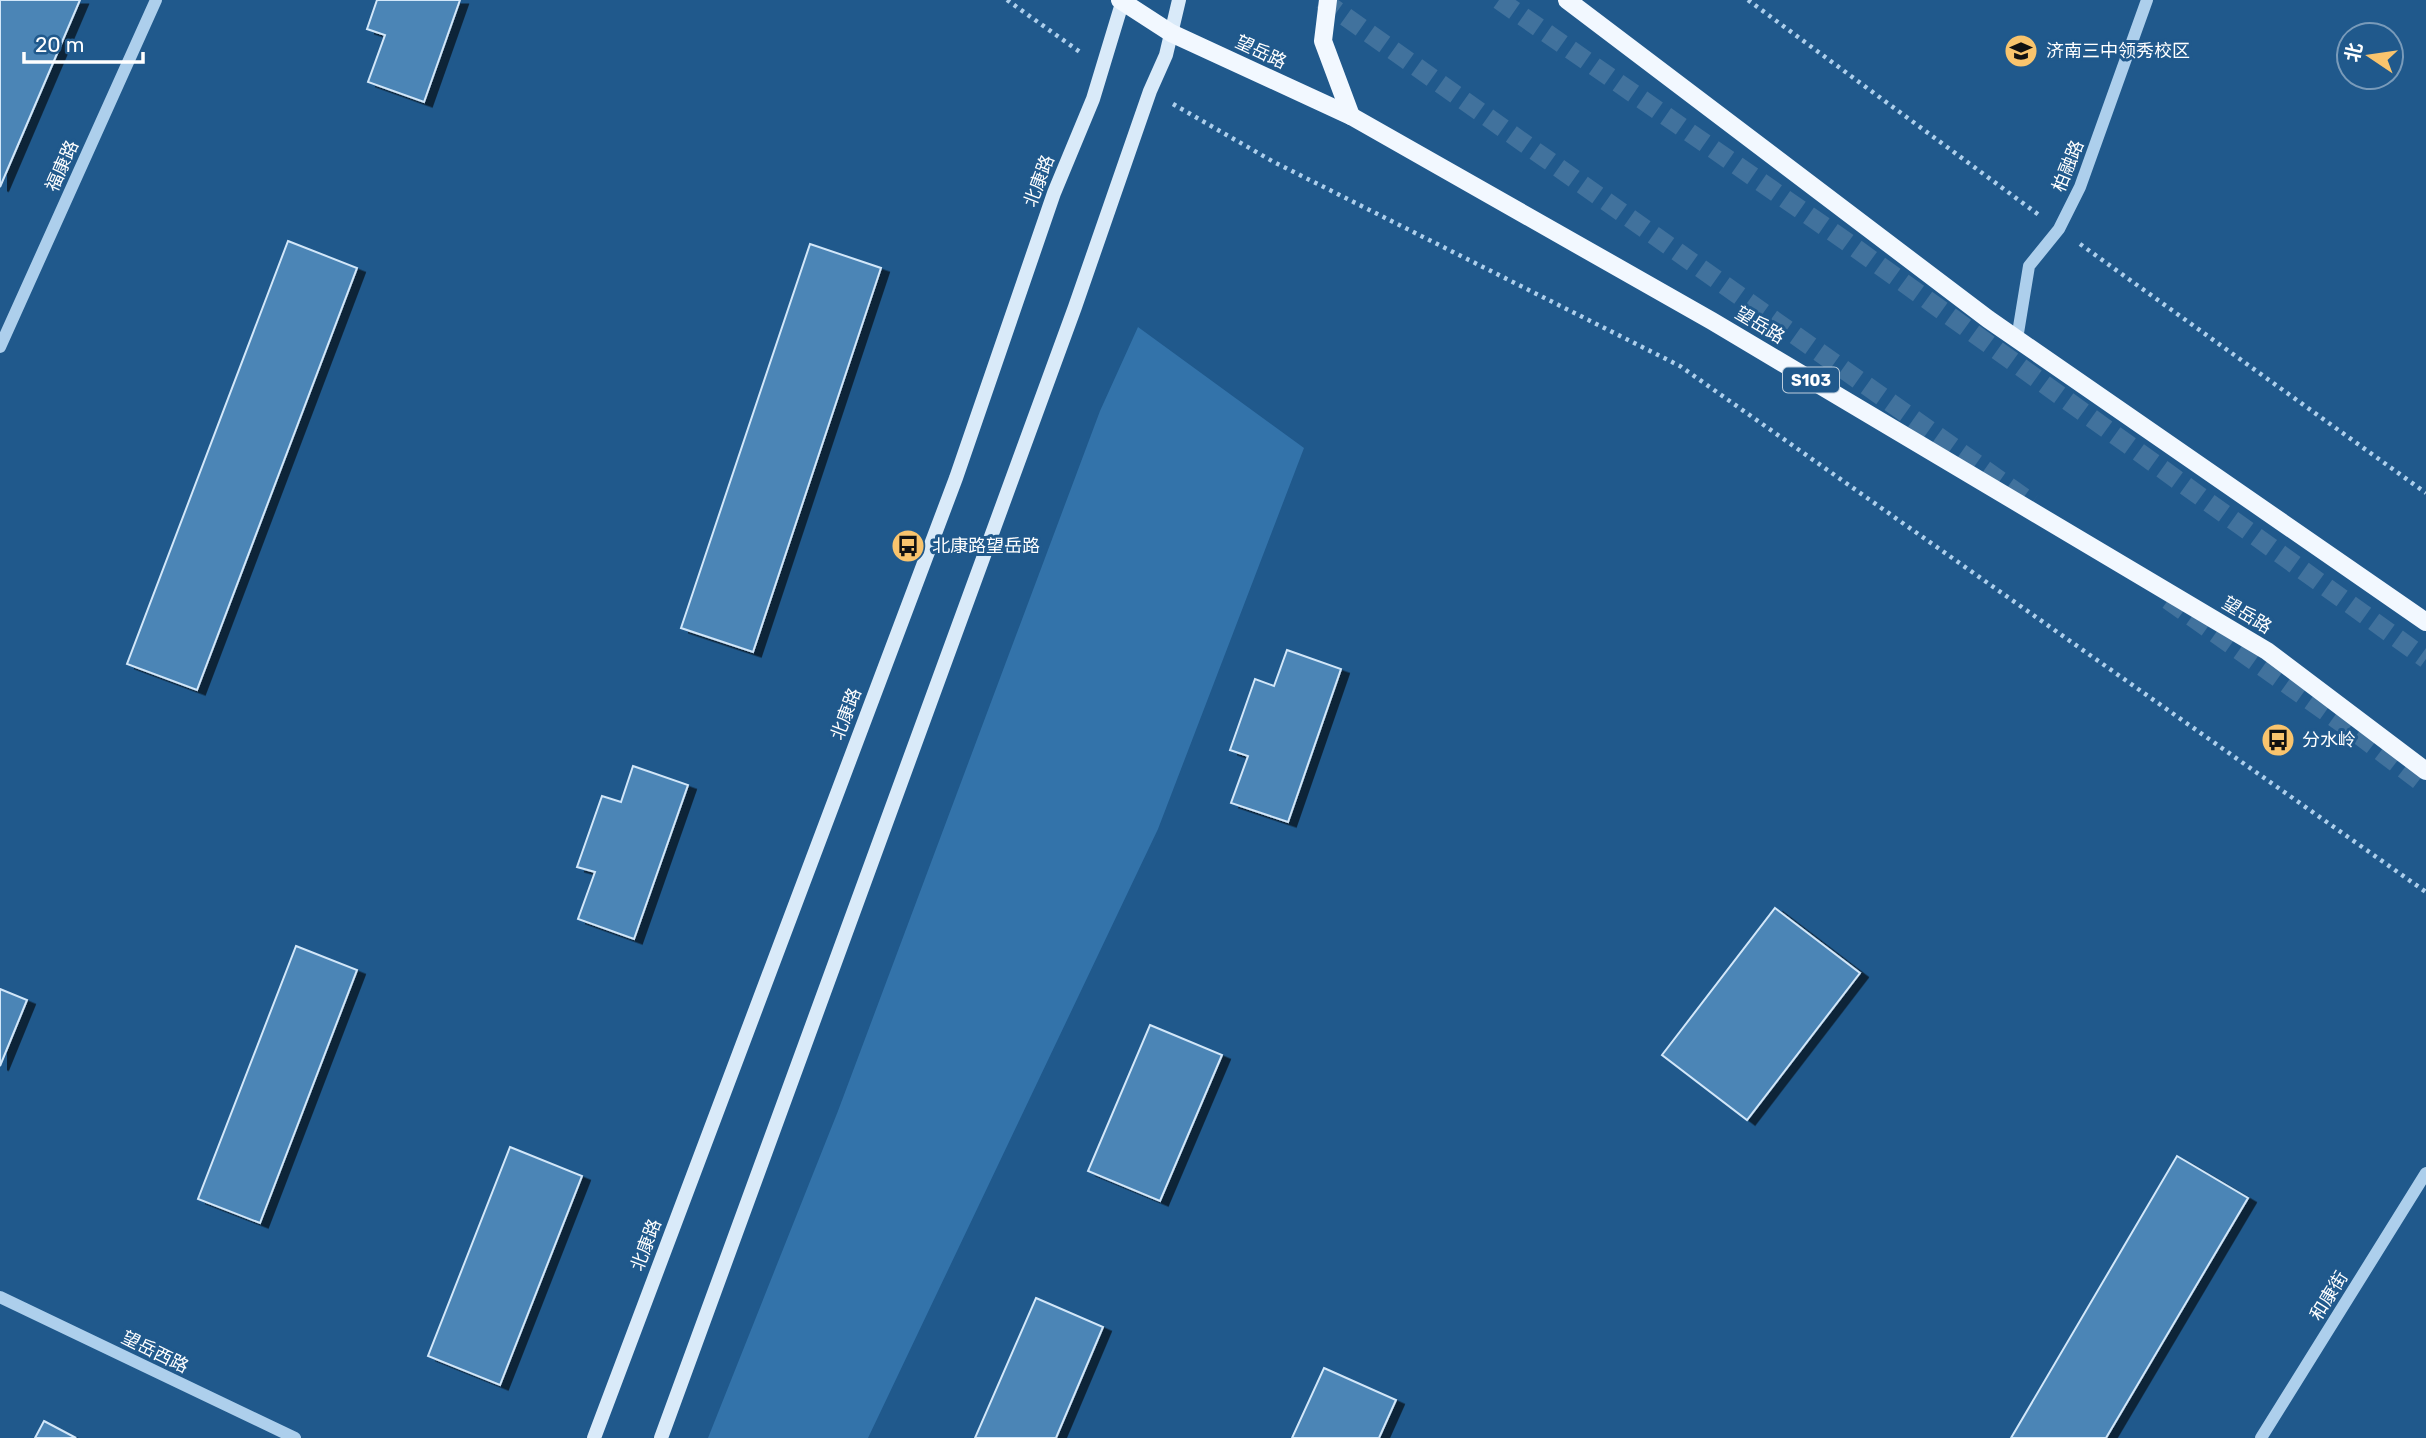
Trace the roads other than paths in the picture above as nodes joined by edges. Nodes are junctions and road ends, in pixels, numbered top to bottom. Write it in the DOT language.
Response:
graph roads {
  1 [pos="156,0"];
  2 [pos="1179,0"];
  3 [pos="1328,0"];
  4 [pos="1567,0"];
  5 [pos="2147,0"];
  6 [pos="1122,1"];
  7 [pos="1171,33"];
  8 [pos="1351,116"];
  9 [pos="2017,339"];
  10 [pos="0,347"];
  11 [pos="2426,622"];
  12 [pos="2426,771"];
  13 [pos="2426,1173"];
  14 [pos="0,1297"];
  15 [pos="295,1438"];
  16 [pos="594,1438"];
  17 [pos="661,1438"];
  18 [pos="2261,1438"];
  1 -- 10 [label="street, 福康路"];
  2 -- 7 [label="main road"];
  3 -- 8 [label="main road"];
  4 -- 9 [label="main road"];
  5 -- 9 [label="street, 柏融路"];
  6 -- 7 [label="main road, 望岳路 / S103"];
  6 -- 16 [label="main road, 北康路"];
  7 -- 8 [label="main road, 望岳路 / S103"];
  7 -- 17 [label="main road"];
  8 -- 12 [label="main road, 望岳路 / S103"];
  9 -- 11 [label="main road"];
  13 -- 18 [label="street, 和康街"];
  14 -- 15 [label="street, 望岳西路"];
}
